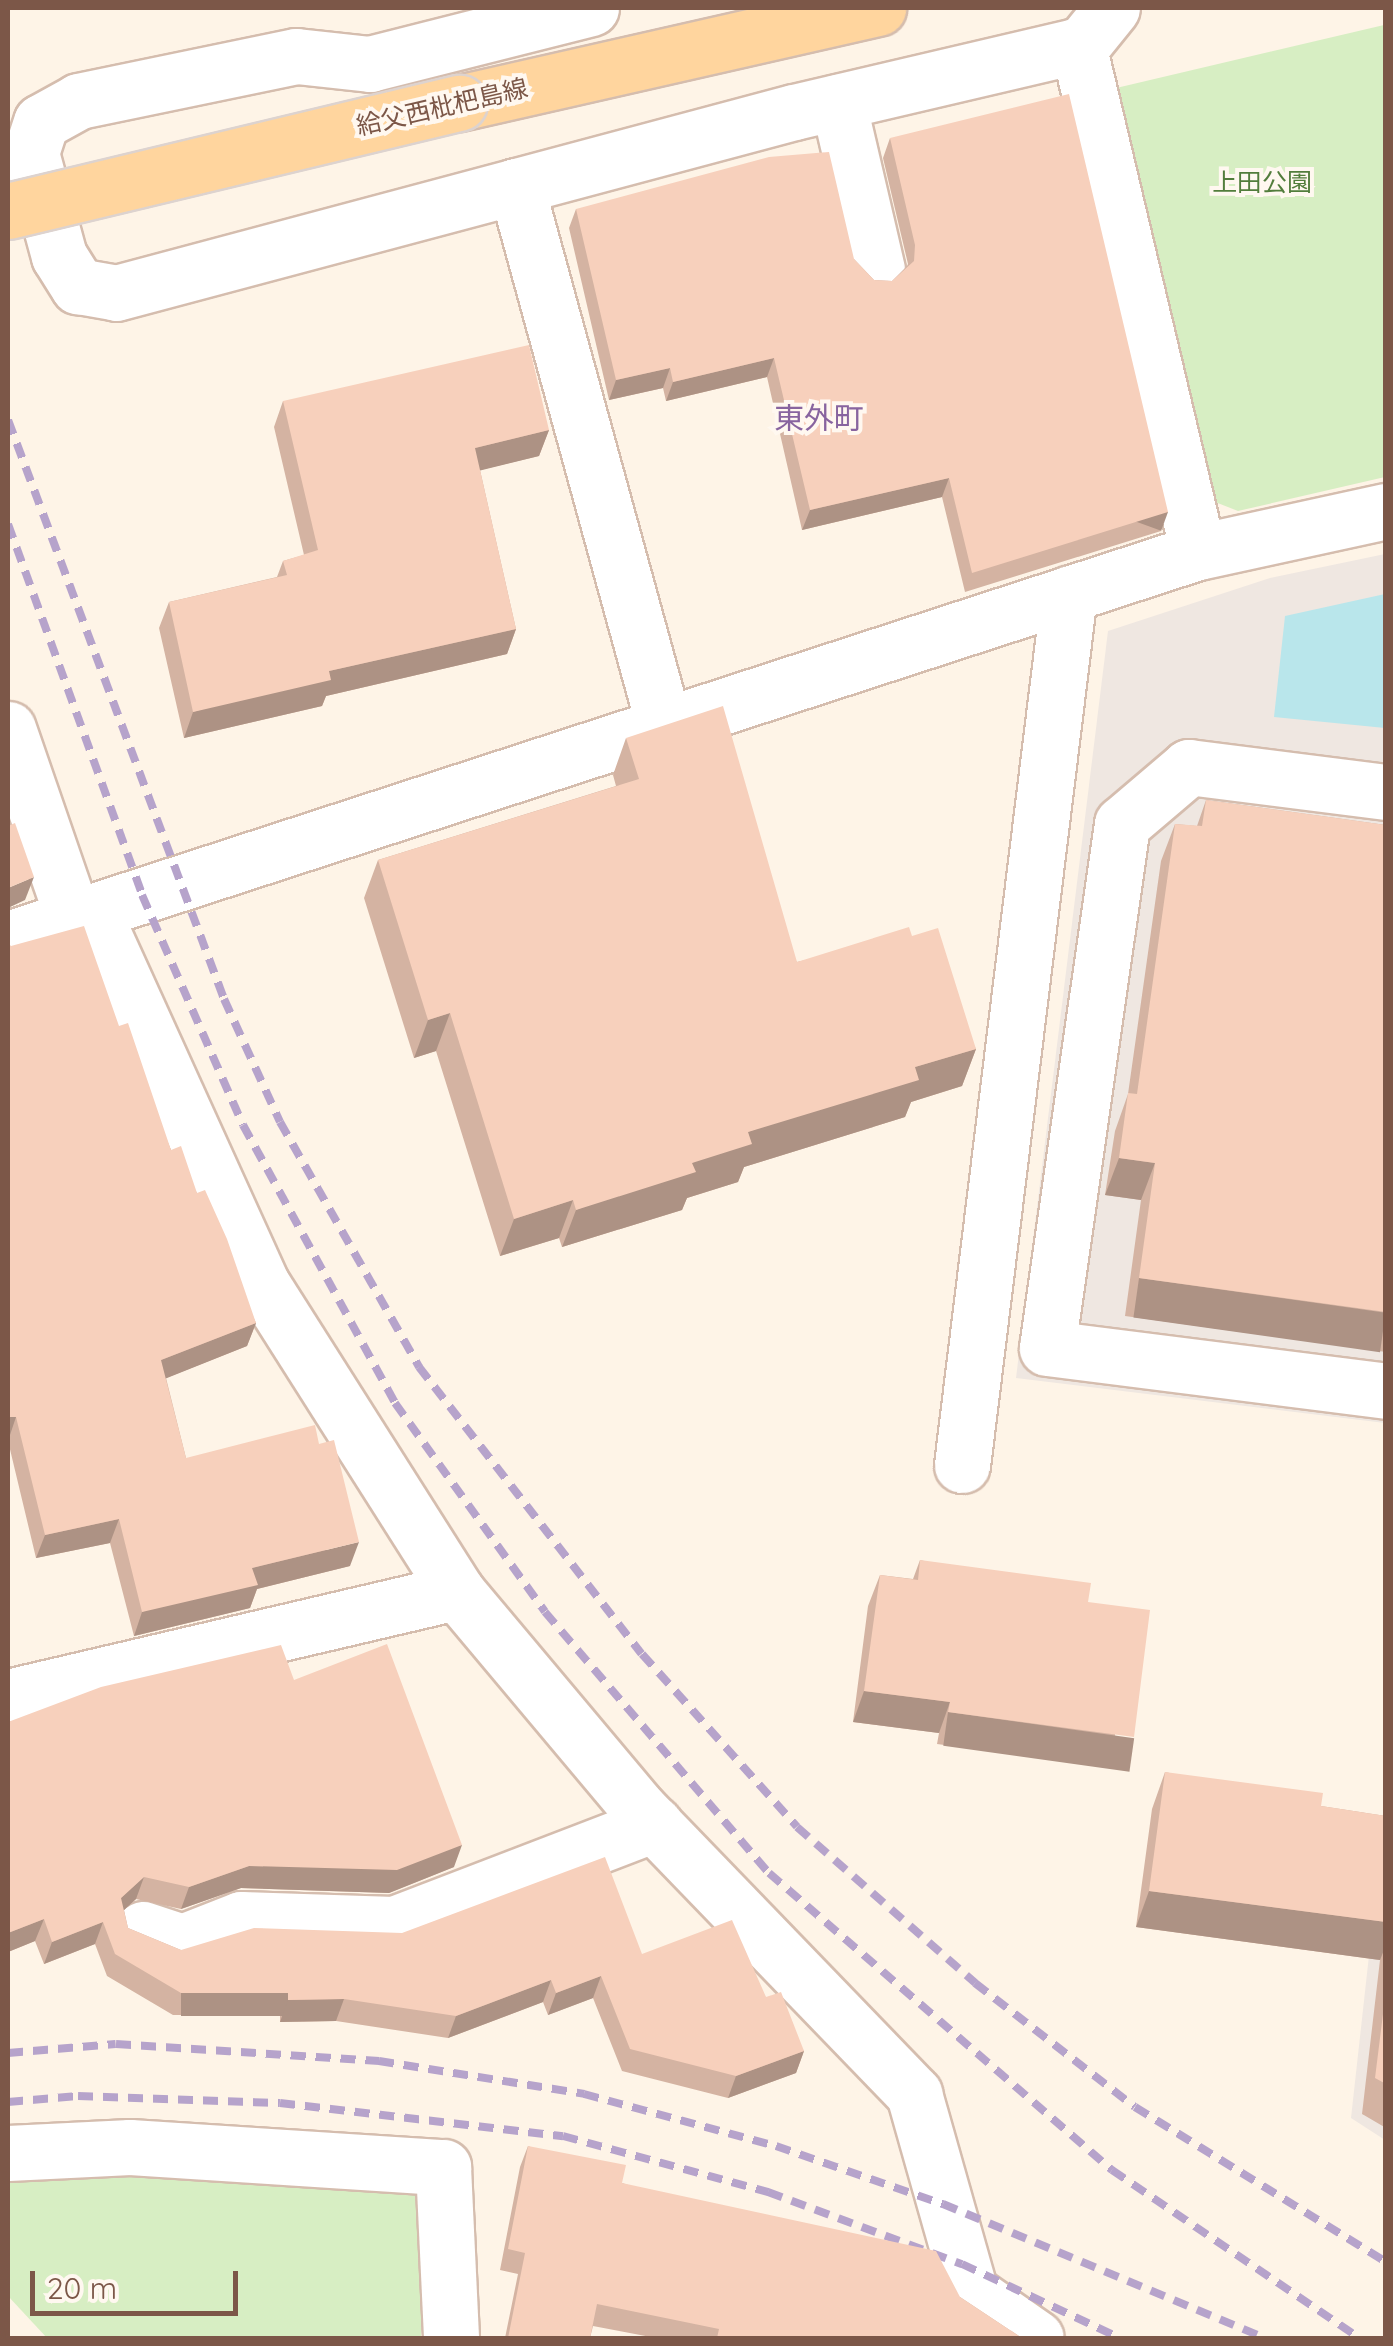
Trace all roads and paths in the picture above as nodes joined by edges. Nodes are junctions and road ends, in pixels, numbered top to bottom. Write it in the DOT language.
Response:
graph roads {
  1 [pos="591,8"];
  2 [pos="878,8"];
  3 [pos="489,19"];
  4 [pos="1095,26"];
  5 [pos="838,102"];
  6 [pos="516,186"];
  7 [pos="8,211"];
  8 [pos="877,270"];
  9 [pos="1386,511"];
  10 [pos="1198,552"];
  11 [pos="1070,594"];
  12 [pos="664,725"];
  13 [pos="8,729"];
  14 [pos="1386,792"];
  15 [pos="83,915"];
  16 [pos="8,939"];
  17 [pos="1386,1391"];
  18 [pos="962,1465"];
  19 [pos="457,1592"];
  20 [pos="8,1697"];
  21 [pos="654,1824"];
  22 [pos="142,1929"];
  23 [pos="8,2153"];
  24 [pos="451,2338"];
  25 [pos="1036,2338"];
  1 -- 3 [label="street"];
  2 -- 7 [label="main road, 給父西枇杷島線, bridge"];
  3 -- 6 [label="street"];
  4 -- 5 [label="street"];
  4 -- 10 [label="street"];
  5 -- 6 [label="street"];
  5 -- 8 [label="street"];
  6 -- 12 [label="street"];
  9 -- 10 [label="street"];
  10 -- 11 [label="street"];
  11 -- 12 [label="street"];
  11 -- 18 [label="street"];
  12 -- 15 [label="street"];
  13 -- 15 [label="street"];
  14 -- 17 [label="street"];
  15 -- 16 [label="street"];
  15 -- 19 [label="street"];
  19 -- 20 [label="street"];
  19 -- 21 [label="street"];
  21 -- 22 [label="street"];
  21 -- 25 [label="street"];
  23 -- 24 [label="street"];
}
